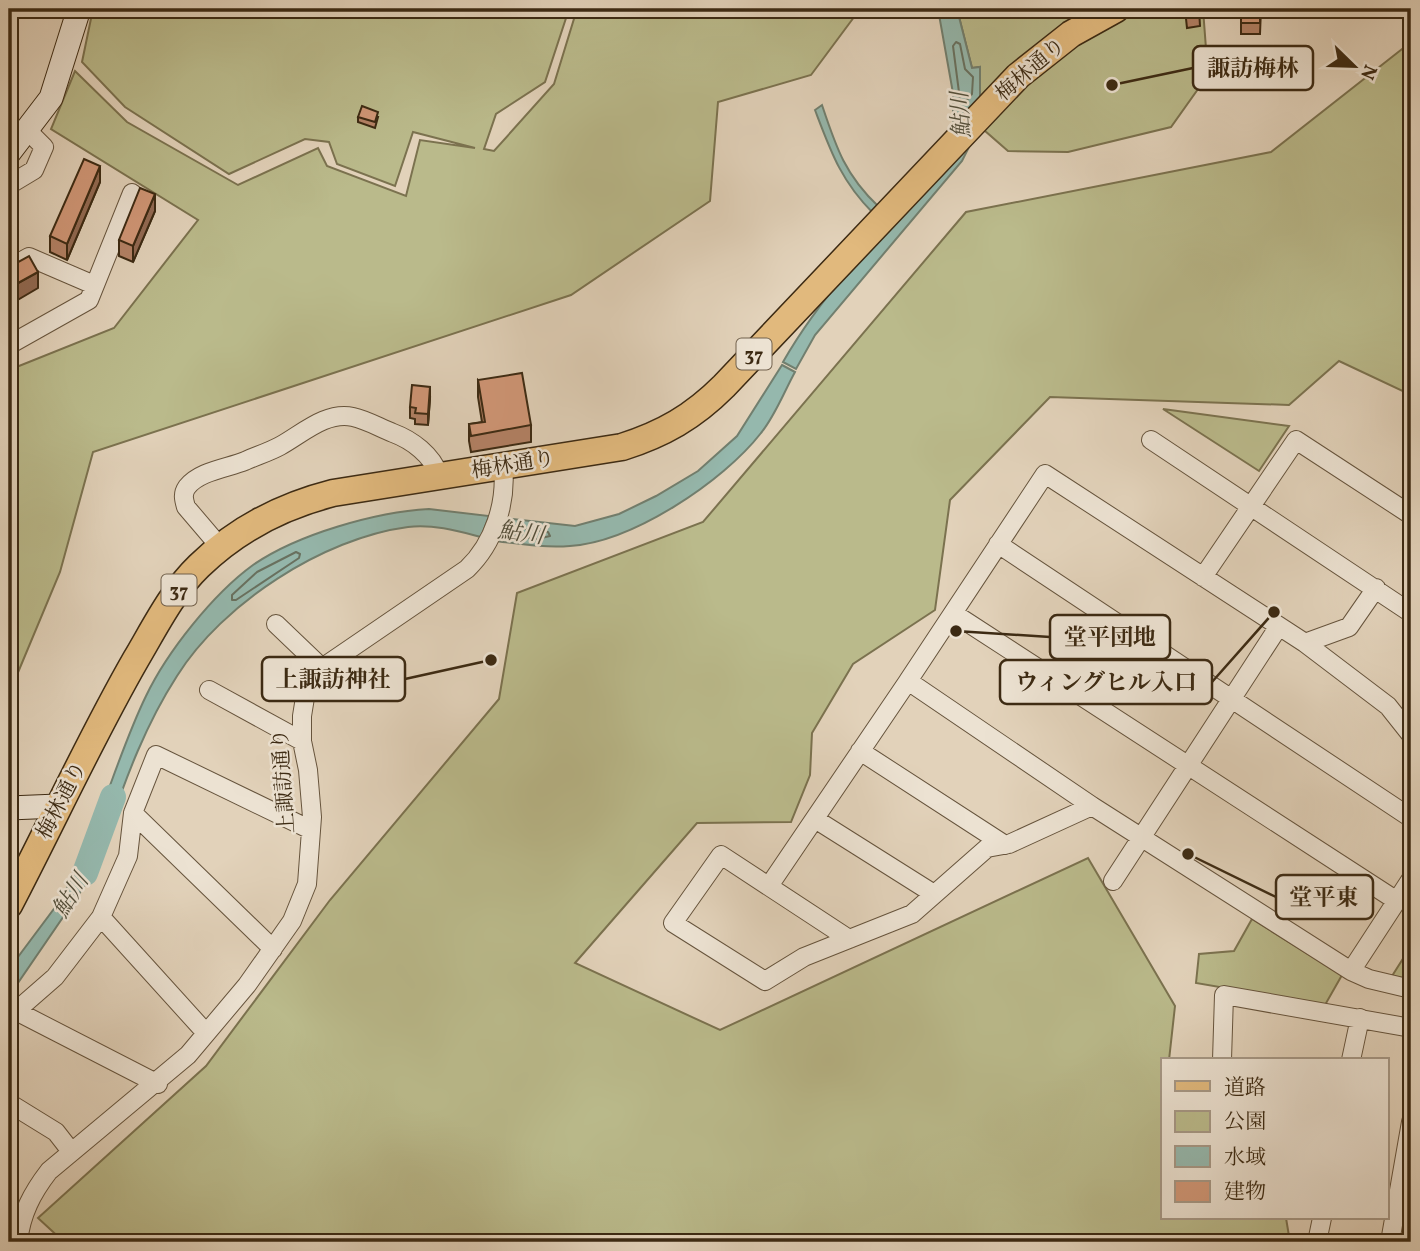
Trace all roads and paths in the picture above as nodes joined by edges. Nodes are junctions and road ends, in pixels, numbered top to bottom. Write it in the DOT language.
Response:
graph roads {
  1 [pos="79,9"];
  2 [pos="1116,9"];
  3 [pos="29,131"];
  4 [pos="9,153"];
  5 [pos="9,185"];
  6 [pos="132,193"];
  7 [pos="9,268"];
  8 [pos="94,285"];
  9 [pos="9,345"];
  10 [pos="1151,440"];
  11 [pos="503,466"];
  12 [pos="439,475"];
  13 [pos="1252,507"];
  14 [pos="1411,515"];
  15 [pos="998,544"];
  16 [pos="221,548"];
  17 [pos="1203,577"];
  18 [pos="1376,589"];
  19 [pos="953,613"];
  20 [pos="1411,613"];
  21 [pos="276,624"];
  22 [pos="1279,626"];
  23 [pos="1306,643"];
  24 [pos="322,668"];
  25 [pos="908,681"];
  26 [pos="209,690"];
  27 [pos="1232,699"];
  28 [pos="1411,735"];
  29 [pos="302,741"];
  30 [pos="860,751"];
  31 [pos="1188,766"];
  32 [pos="58,806"];
  33 [pos="1092,806"];
  34 [pos="9,808"];
  35 [pos="133,813"];
  36 [pos="1411,818"];
  37 [pos="815,819"];
  38 [pos="311,831"];
  39 [pos="1141,838"];
  40 [pos="1005,845"];
  41 [pos="1411,879"];
  42 [pos="1112,881"];
  43 [pos="769,886"];
  44 [pos="934,894"];
  45 [pos="1397,901"];
  46 [pos="9,905"];
  47 [pos="101,917"];
  48 [pos="849,939"];
  49 [pos="273,950"];
  50 [pos="1351,971"];
  51 [pos="1411,989"];
  52 [pos="1360,1018"];
  53 [pos="1411,1028"];
  54 [pos="206,1033"];
  55 [pos="1222,1058"];
  56 [pos="1352,1058"];
  57 [pos="158,1084"];
  58 [pos="9,1103"];
  59 [pos="1411,1122"];
  60 [pos="71,1150"];
  61 [pos="1322,1220"];
  62 [pos="18,1242"];
  63 [pos="1318,1242"];
  64 [pos="1390,1242"];
  1 -- 3 [label="street"];
  2 -- 11 [label="main road, 梅林通り / 37"];
  3 -- 4 [label="street"];
  3 -- 5 [label="street"];
  6 -- 8 [label="street"];
  7 -- 8 [label="street"];
  8 -- 9 [label="street"];
  10 -- 13 [label="street"];
  11 -- 12 [label="main road, 梅林通り / 37"];
  11 -- 24 [label="street, 上諏訪通り"];
  12 -- 16 [label="main road, 梅林通り / 37"];
  12 -- 16 [label="street"];
  13 -- 14 [label="street"];
  13 -- 17 [label="street"];
  13 -- 18 [label="street"];
  15 -- 17 [label="street"];
  15 -- 19 [label="street"];
  15 -- 27 [label="street"];
  16 -- 32 [label="main road, 梅林通り / 37"];
  17 -- 22 [label="street"];
  18 -- 20 [label="street"];
  18 -- 23 [label="street"];
  19 -- 25 [label="street"];
  19 -- 31 [label="street"];
  21 -- 24 [label="street"];
  22 -- 23 [label="street"];
  22 -- 27 [label="street"];
  23 -- 28 [label="street"];
  24 -- 29 [label="street, 上諏訪通り"];
  25 -- 30 [label="street"];
  25 -- 33 [label="street"];
  26 -- 29 [label="street"];
  27 -- 31 [label="street"];
  27 -- 36 [label="street"];
  29 -- 38 [label="street, 上諏訪通り"];
  30 -- 37 [label="street"];
  30 -- 40 [label="street"];
  31 -- 39 [label="street"];
  31 -- 45 [label="street"];
  32 -- 34 [label="street"];
  32 -- 46 [label="main road, 梅林通り / 37"];
  33 -- 39 [label="street"];
  33 -- 40 [label="street"];
  35 -- 38 [label="street"];
  35 -- 47 [label="street"];
  35 -- 49 [label="street"];
  37 -- 43 [label="street"];
  37 -- 44 [label="street"];
  38 -- 49 [label="street, 上諏訪通り"];
  39 -- 42 [label="street"];
  39 -- 50 [label="street"];
  40 -- 44 [label="street"];
  41 -- 45 [label="street"];
  43 -- 48 [label="street"];
  43 -- 48 [label="street"];
  44 -- 48 [label="street"];
  45 -- 50 [label="street"];
  47 -- 54 [label="street"];
  47 -- 57 [label="street"];
  49 -- 54 [label="street, 上諏訪通り"];
  50 -- 51 [label="street"];
  52 -- 53 [label="street"];
  52 -- 55 [label="street"];
  52 -- 56 [label="street"];
  54 -- 57 [label="street, 上諏訪通り"];
  57 -- 60 [label="street, 上諏訪通り"];
  58 -- 60 [label="street"];
  59 -- 64 [label="street"];
  60 -- 62 [label="street, 上諏訪通り"];
  61 -- 63 [label="street"];
}
